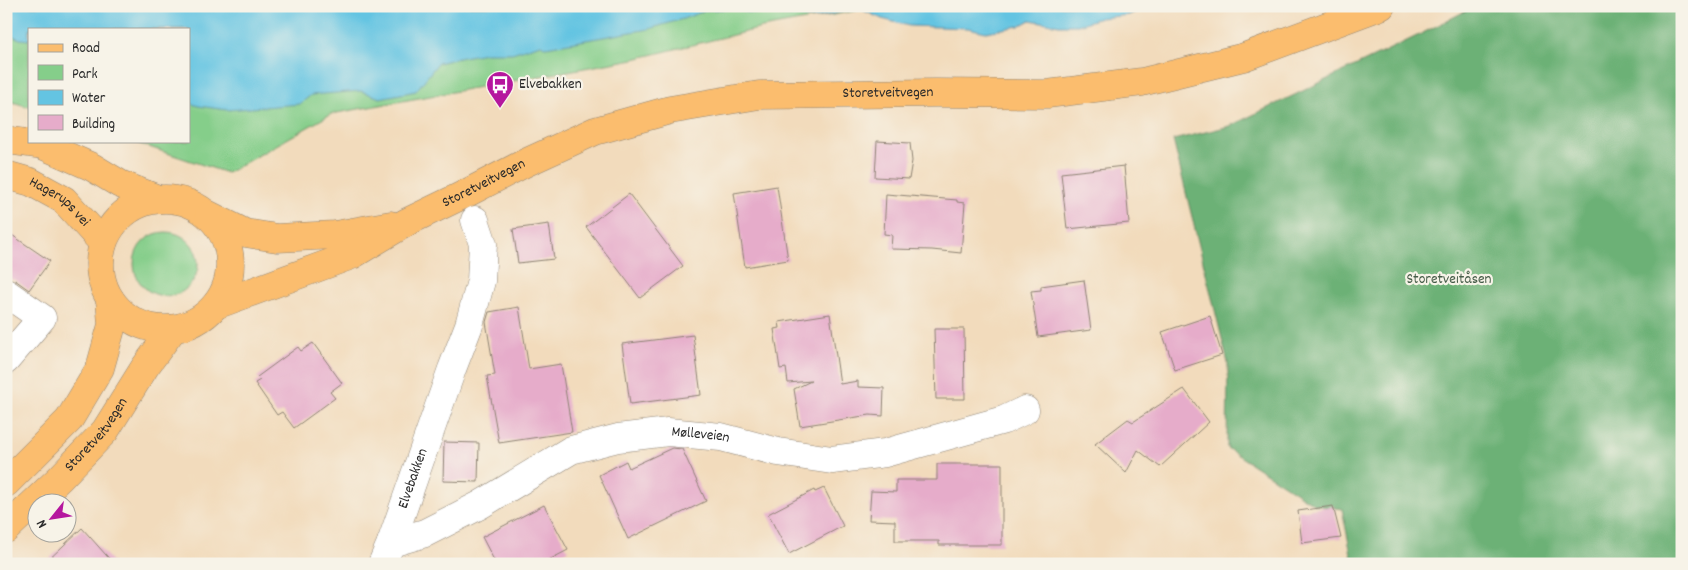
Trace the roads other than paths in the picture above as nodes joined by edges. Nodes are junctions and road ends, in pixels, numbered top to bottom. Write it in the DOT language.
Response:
graph roads {
  1 [pos="1381,6"];
  2 [pos="6,140"];
  3 [pos="6,176"];
  4 [pos="158,199"];
  5 [pos="205,213"];
  6 [pos="475,220"];
  7 [pos="407,222"];
  8 [pos="103,243"];
  9 [pos="6,293"];
  10 [pos="110,299"];
  11 [pos="216,305"];
  12 [pos="174,329"];
  13 [pos="6,360"];
  14 [pos="1025,410"];
  15 [pos="6,483"];
  16 [pos="6,529"];
  17 [pos="387,554"];
  1 -- 7 [label="main road, Storetveitvegen"];
  2 -- 4 [label="main road"];
  3 -- 8 [label="main road, Hagerups vei"];
  4 -- 5 [label="main road"];
  4 -- 8 [label="main road"];
  5 -- 7 [label="main road, Storetveitvegen"];
  5 -- 11 [label="main road"];
  6 -- 17 [label="street, Elvebakken"];
  7 -- 11 [label="main road, Storetveitvegen"];
  8 -- 10 [label="main road"];
  9 -- 13 [label="street"];
  10 -- 12 [label="main road"];
  10 -- 15 [label="main road, Storetveitvegen"];
  11 -- 12 [label="main road"];
  12 -- 16 [label="main road, Storetveitvegen"];
  14 -- 17 [label="street, Mølleveien"];
}
